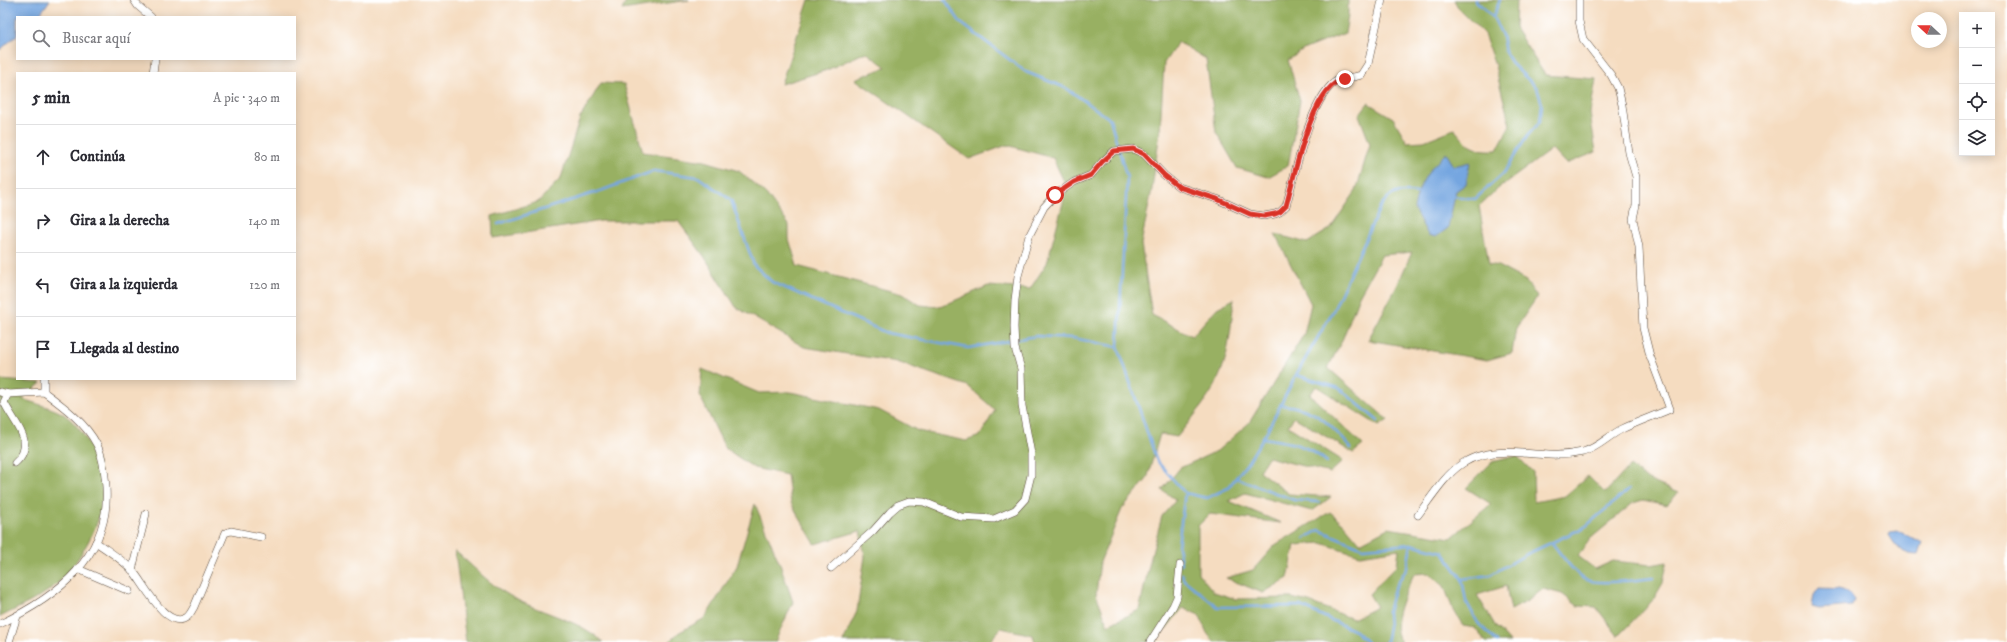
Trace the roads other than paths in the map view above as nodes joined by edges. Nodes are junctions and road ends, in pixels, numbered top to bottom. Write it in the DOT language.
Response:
graph roads {
  1 [pos="134,0"];
  2 [pos="1382,0"];
  3 [pos="1579,0"];
  4 [pos="150,16"];
  5 [pos="155,60"];
  6 [pos="153,72"];
  7 [pos="44,380"];
  8 [pos="0,392"];
  9 [pos="44,392"];
  10 [pos="8,394"];
  11 [pos="15,463"];
  12 [pos="146,514"];
  13 [pos="1418,515"];
  14 [pos="261,537"];
  15 [pos="96,542"];
  16 [pos="1180,566"];
  17 [pos="831,568"];
  18 [pos="78,570"];
  19 [pos="132,570"];
  20 [pos="129,591"];
  21 [pos="17,616"];
  22 [pos="0,624"];
  23 [pos="9,642"];
  24 [pos="1150,642"];
  1 -- 4 [label="street"];
  2 -- 17 [label="street"];
  3 -- 13 [label="street"];
  5 -- 6 [label="street"];
  7 -- 9 [label="street"];
  8 -- 10 [label="street"];
  9 -- 10 [label="street"];
  9 -- 15 [label="street"];
  10 -- 11 [label="street"];
  12 -- 19 [label="street"];
  14 -- 19 [label="street"];
  15 -- 18 [label="street"];
  15 -- 19 [label="street"];
  16 -- 24 [label="street"];
  18 -- 20 [label="street"];
  18 -- 21 [label="street"];
  21 -- 22 [label="street"];
  21 -- 23 [label="street"];
}
